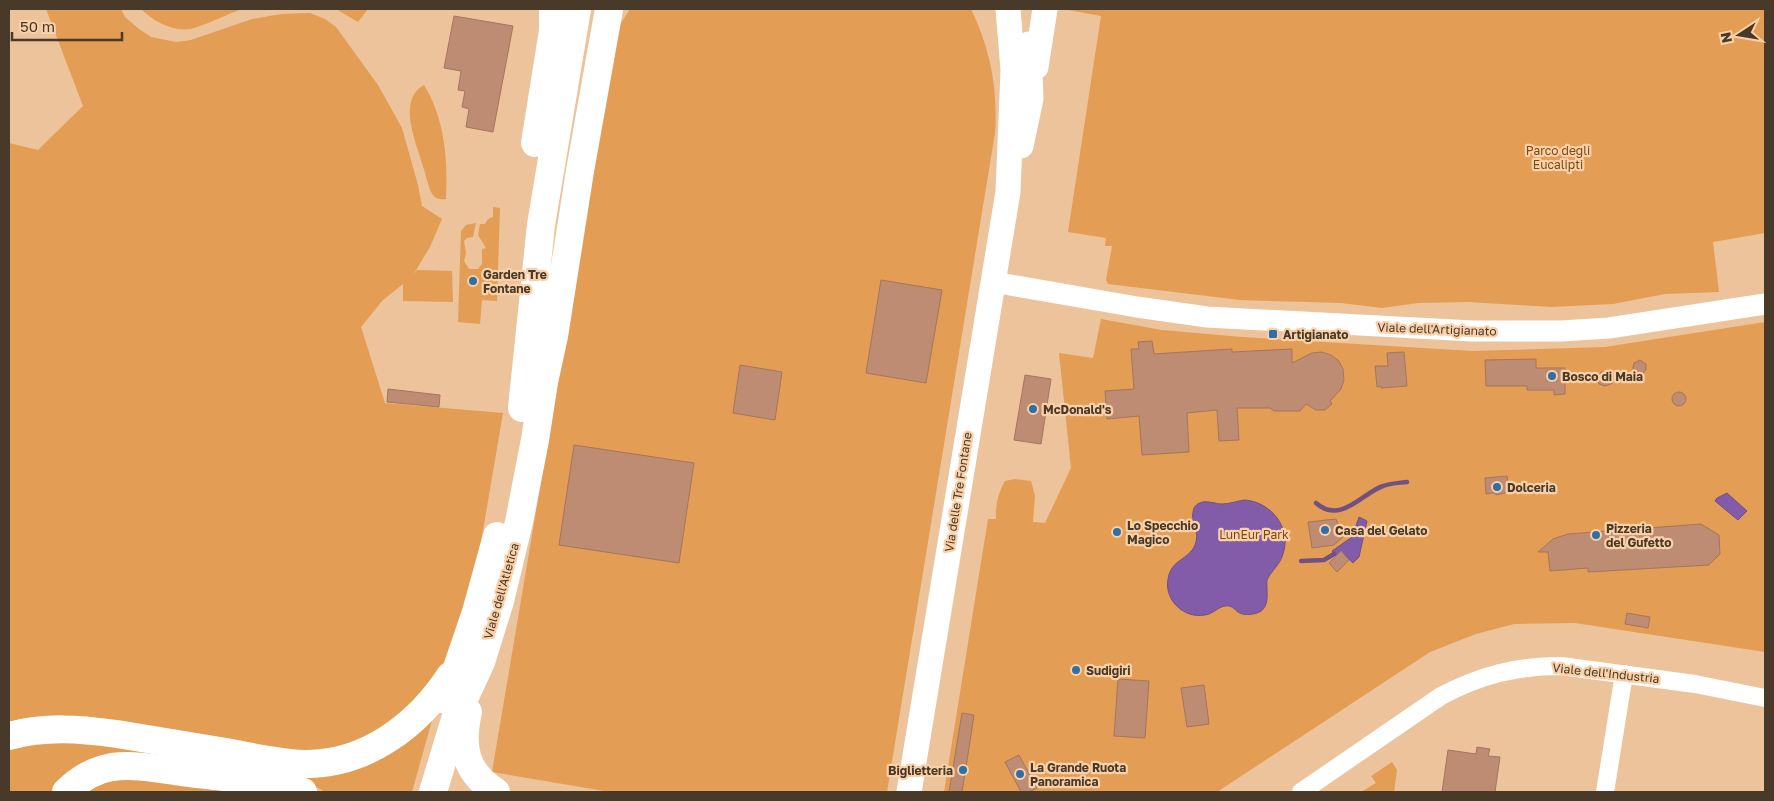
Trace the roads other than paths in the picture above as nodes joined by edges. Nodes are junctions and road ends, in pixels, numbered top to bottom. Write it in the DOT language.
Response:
graph roads {
  1 [pos="553,9"];
  2 [pos="577,9"];
  3 [pos="594,9"];
  4 [pos="609,9"];
  5 [pos="990,9"];
  6 [pos="1008,9"];
  7 [pos="1025,9"];
  8 [pos="1045,9"];
  9 [pos="1021,102"];
  10 [pos="993,282"];
  11 [pos="1765,304"];
  12 [pos="544,382"];
  13 [pos="523,402"];
  14 [pos="469,663"];
  15 [pos="1624,674"];
  16 [pos="1765,698"];
  17 [pos="9,736"];
  18 [pos="66,792"];
  19 [pos="303,792"];
  20 [pos="419,792"];
  21 [pos="433,792"];
  22 [pos="496,792"];
  23 [pos="909,792"];
  24 [pos="1301,792"];
  25 [pos="1605,792"];
  1 -- 13 [label="highway"];
  2 -- 13 [label="highway"];
  3 -- 12 [label="highway"];
  4 -- 12 [label="highway"];
  5 -- 9 [label="main road"];
  6 -- 9 [label="main road, Via delle Tre Fontane"];
  7 -- 9 [label="main road, Via delle Tre Fontane"];
  8 -- 9 [label="main road"];
  9 -- 10 [label="main road, Via delle Tre Fontane"];
  10 -- 11 [label="street, Viale dell'Artigianato"];
  10 -- 23 [label="main road, Via delle Tre Fontane"];
  12 -- 14 [label="highway, Viale dell'Atletica"];
  13 -- 14 [label="highway, Viale dell'Atletica"];
  14 -- 17 [label="highway"];
  14 -- 20 [label="highway, Viale dell'Atletica"];
  14 -- 21 [label="highway, Viale dell'Atletica"];
  14 -- 22 [label="highway"];
  15 -- 16 [label="street, Viale dell'Industria"];
  15 -- 24 [label="street, Viale dell'Industria"];
  15 -- 25 [label="street"];
  18 -- 19 [label="highway"];
}
